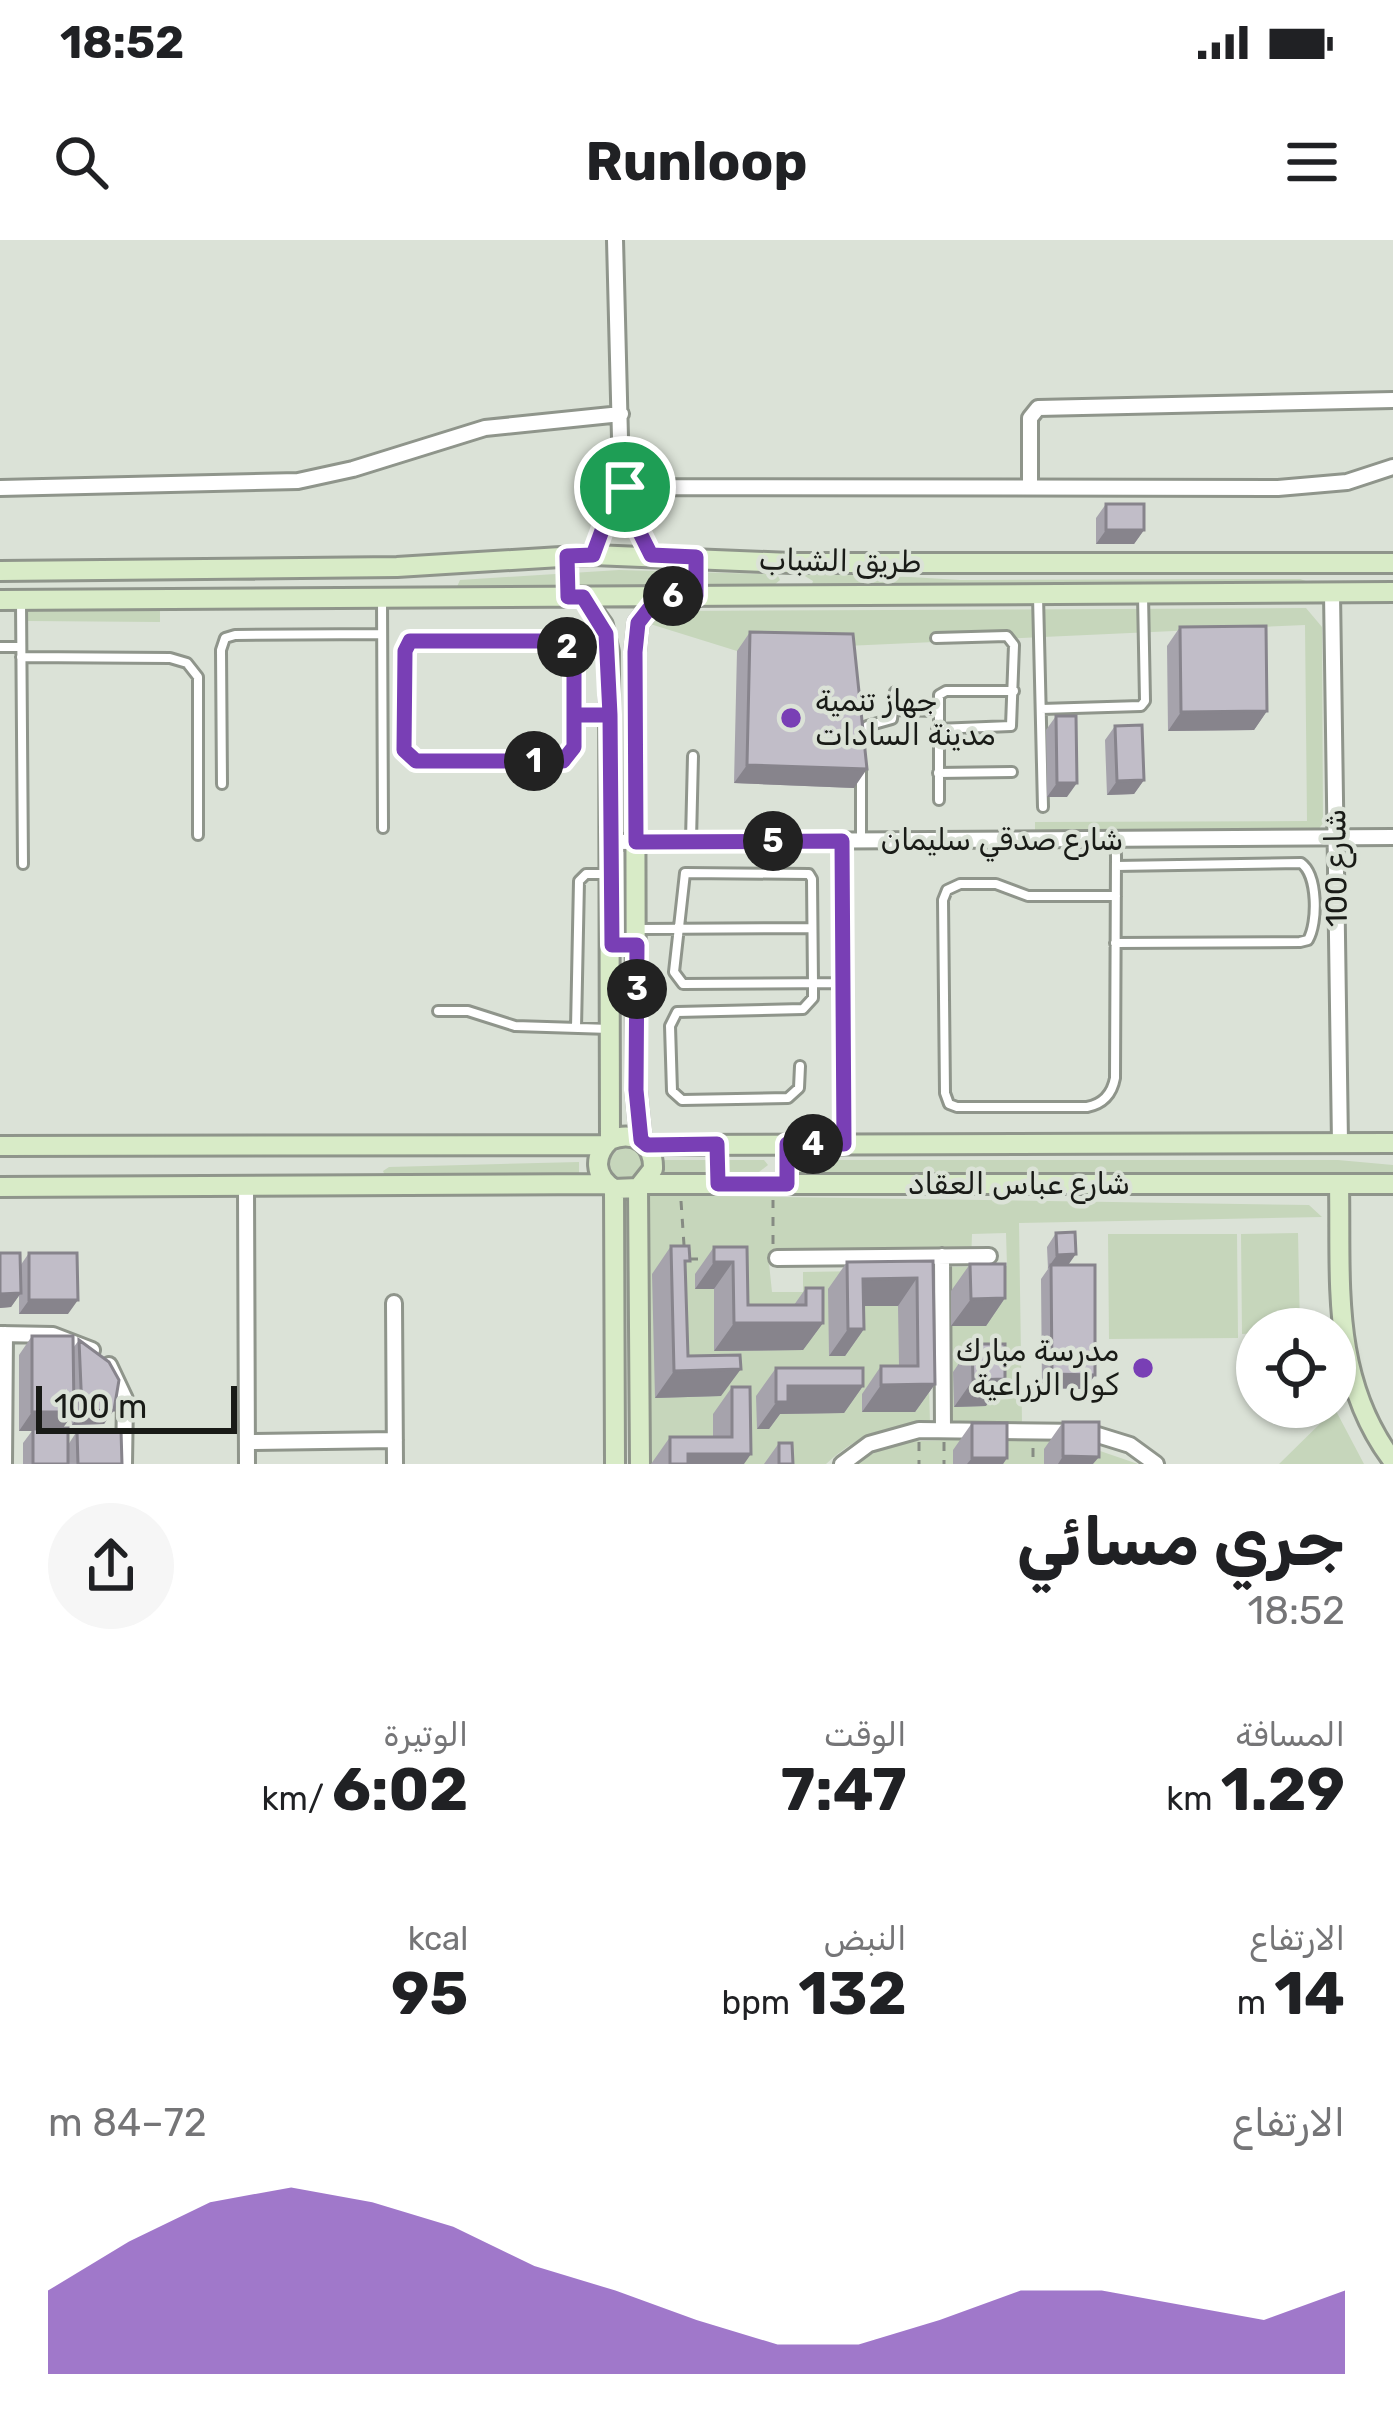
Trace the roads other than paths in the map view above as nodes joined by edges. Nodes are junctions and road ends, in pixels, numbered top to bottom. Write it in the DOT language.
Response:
graph roads {
  1 [pos="615,240"];
  2 [pos="1393,400"];
  3 [pos="620,414"];
  4 [pos="1393,467"];
  5 [pos="621,483"];
  6 [pos="1030,485"];
  7 [pos="0,488"];
  8 [pos="593,555"];
  9 [pos="651,555"];
  10 [pos="791,563"];
  11 [pos="1393,563"];
  12 [pos="442,564"];
  13 [pos="0,571"];
  14 [pos="1393,592"];
  15 [pos="1332,593"];
  16 [pos="1038,594"];
  17 [pos="1143,594"];
  18 [pos="659,596"];
  19 [pos="792,596"];
  20 [pos="583,597"];
  21 [pos="382,598"];
  22 [pos="445,598"];
  23 [pos="0,600"];
  24 [pos="21,600"];
  25 [pos="382,634"];
  26 [pos="936,638"];
  27 [pos="0,646"];
  28 [pos="22,652"];
  29 [pos="609,652"];
  30 [pos="635,652"];
  31 [pos="1014,691"];
  32 [pos="895,692"];
  33 [pos="1041,709"];
  34 [pos="895,710"];
  35 [pos="937,711"];
  36 [pos="574,715"];
  37 [pos="610,715"];
  38 [pos="937,729"];
  39 [pos="693,756"];
  40 [pos="1012,772"];
  41 [pos="938,773"];
  42 [pos="222,784"];
  43 [pos="939,800"];
  44 [pos="1043,807"];
  45 [pos="383,828"];
  46 [pos="198,835"];
  47 [pos="1336,838"];
  48 [pos="1393,838"];
  49 [pos="1115,839"];
  50 [pos="842,841"];
  51 [pos="861,841"];
  52 [pos="612,842"];
  53 [pos="636,842"];
  54 [pos="692,842"];
  55 [pos="23,864"];
  56 [pos="1115,866"];
  57 [pos="612,874"];
  58 [pos="1115,896"];
  59 [pos="812,928"];
  60 [pos="682,929"];
  61 [pos="636,937"];
  62 [pos="1115,943"];
  63 [pos="612,945"];
  64 [pos="812,983"];
  65 [pos="843,983"];
  66 [pos="438,1011"];
  67 [pos="576,1028"];
  68 [pos="611,1029"];
  69 [pos="800,1066"];
  70 [pos="607,1142"];
  71 [pos="644,1142"];
  72 [pos="1340,1143"];
  73 [pos="1393,1143"];
  74 [pos="787,1144"];
  75 [pos="844,1144"];
  76 [pos="375,1145"];
  77 [pos="0,1146"];
  78 [pos="780,1184"];
  79 [pos="1339,1184"];
  80 [pos="1393,1184"];
  81 [pos="246,1186"];
  82 [pos="376,1186"];
  83 [pos="610,1186"];
  84 [pos="642,1186"];
  85 [pos="0,1187"];
  86 [pos="942,1256"];
  87 [pos="989,1256"];
  88 [pos="777,1258"];
  89 [pos="394,1303"];
  90 [pos="2,1334"];
  91 [pos="943,1430"];
  92 [pos="395,1440"];
  93 [pos="247,1442"];
  94 [pos="1393,1461"];
  95 [pos="4,1464"];
  96 [pos="124,1464"];
  97 [pos="248,1464"];
  98 [pos="395,1464"];
  99 [pos="615,1464"];
  100 [pos="640,1464"];
  101 [pos="842,1464"];
  102 [pos="1156,1464"];
  1 -- 3 [label="street"];
  2 -- 6 [label="street"];
  3 -- 5 [label="street"];
  3 -- 7 [label="street"];
  4 -- 6 [label="street"];
  5 -- 6 [label="street"];
  5 -- 8 [label="street"];
  5 -- 9 [label="street"];
  8 -- 9 [label="main road, طريق الشباب"];
  8 -- 12 [label="main road, طريق الشباب"];
  9 -- 10 [label="main road, طريق الشباب"];
  10 -- 11 [label="main road, طريق الشباب"];
  10 -- 19 [label="main road"];
  12 -- 13 [label="main road, طريق الشباب"];
  12 -- 22 [label="main road"];
  14 -- 15 [label="main road, طريق الشباب"];
  15 -- 17 [label="main road, طريق الشباب"];
  15 -- 47 [label="street, شارع 100"];
  16 -- 17 [label="main road, طريق الشباب"];
  16 -- 19 [label="main road, طريق الشباب"];
  16 -- 33 [label="lane"];
  17 -- 33 [label="lane"];
  18 -- 19 [label="main road, طريق الشباب"];
  18 -- 20 [label="main road, طريق الشباب"];
  18 -- 30 [label="main road"];
  20 -- 22 [label="main road, طريق الشباب"];
  20 -- 29 [label="main road"];
  21 -- 22 [label="main road, طريق الشباب"];
  21 -- 24 [label="main road, طريق الشباب"];
  21 -- 25 [label="lane"];
  23 -- 24 [label="main road, طريق الشباب"];
  24 -- 28 [label="lane"];
  25 -- 42 [label="lane"];
  25 -- 45 [label="lane"];
  26 -- 31 [label="lane"];
  27 -- 28 [label="lane"];
  28 -- 46 [label="lane"];
  28 -- 55 [label="lane"];
  29 -- 30 [label="main road"];
  29 -- 37 [label="main road"];
  30 -- 53 [label="main road"];
  31 -- 35 [label="lane"];
  31 -- 38 [label="lane"];
  32 -- 34 [label="lane"];
  33 -- 44 [label="lane"];
  34 -- 35 [label="lane"];
  34 -- 51 [label="lane"];
  35 -- 38 [label="lane"];
  36 -- 36 [label="lane"];
  36 -- 37 [label="lane"];
  37 -- 52 [label="main road"];
  38 -- 41 [label="lane"];
  39 -- 54 [label="lane"];
  40 -- 41 [label="lane"];
  41 -- 43 [label="lane"];
  47 -- 48 [label="street, شارع صدقي سليمان"];
  47 -- 49 [label="street, شارع صدقي سليمان"];
  47 -- 72 [label="street, شارع 100"];
  49 -- 51 [label="street, شارع صدقي سليمان"];
  49 -- 56 [label="lane"];
  50 -- 51 [label="street, شارع صدقي سليمان"];
  50 -- 54 [label="street, شارع صدقي سليمان"];
  50 -- 65 [label="lane"];
  52 -- 53 [label="street, شارع صدقي سليمان"];
  52 -- 57 [label="main road"];
  53 -- 54 [label="street, شارع صدقي سليمان"];
  53 -- 61 [label="main road"];
  56 -- 58 [label="lane"];
  56 -- 62 [label="lane"];
  57 -- 63 [label="main road"];
  57 -- 67 [label="lane"];
  58 -- 62 [label="lane"];
  58 -- 62 [label="lane"];
  59 -- 60 [label="lane"];
  59 -- 60 [label="lane"];
  59 -- 64 [label="lane"];
  60 -- 61 [label="lane"];
  60 -- 64 [label="lane"];
  61 -- 63 [label="main road"];
  61 -- 71 [label="main road"];
  63 -- 68 [label="main road"];
  64 -- 65 [label="lane"];
  64 -- 69 [label="lane"];
  65 -- 75 [label="lane"];
  66 -- 67 [label="lane"];
  67 -- 68 [label="lane"];
  68 -- 70 [label="main road"];
  70 -- 71 [label="main road"];
  70 -- 76 [label="main road"];
  70 -- 83 [label="main road"];
  71 -- 74 [label="main road, شارع عباس العقاد"];
  71 -- 84 [label="main road"];
  72 -- 73 [label="main road, شارع عباس العقاد"];
  72 -- 75 [label="main road, شارع عباس العقاد"];
  74 -- 75 [label="main road, شارع عباس العقاد"];
  74 -- 78 [label="main road"];
  76 -- 77 [label="main road"];
  76 -- 82 [label="main road"];
  78 -- 79 [label="main road, شارع عباس العقاد"];
  78 -- 84 [label="main road, شارع عباس العقاد"];
  79 -- 80 [label="main road, شارع عباس العقاد"];
  79 -- 94 [label="main road"];
  81 -- 82 [label="main road"];
  81 -- 85 [label="main road"];
  81 -- 93 [label="street"];
  82 -- 83 [label="main road"];
  83 -- 84 [label="main road"];
  83 -- 99 [label="main road"];
  84 -- 100 [label="main road"];
  86 -- 87 [label="street"];
  86 -- 88 [label="street"];
  86 -- 91 [label="street"];
  89 -- 92 [label="street"];
  90 -- 95 [label="street"];
  90 -- 96 [label="street"];
  91 -- 101 [label="street"];
  91 -- 102 [label="street"];
  92 -- 93 [label="street"];
  92 -- 98 [label="street"];
  93 -- 97 [label="street"];
}
